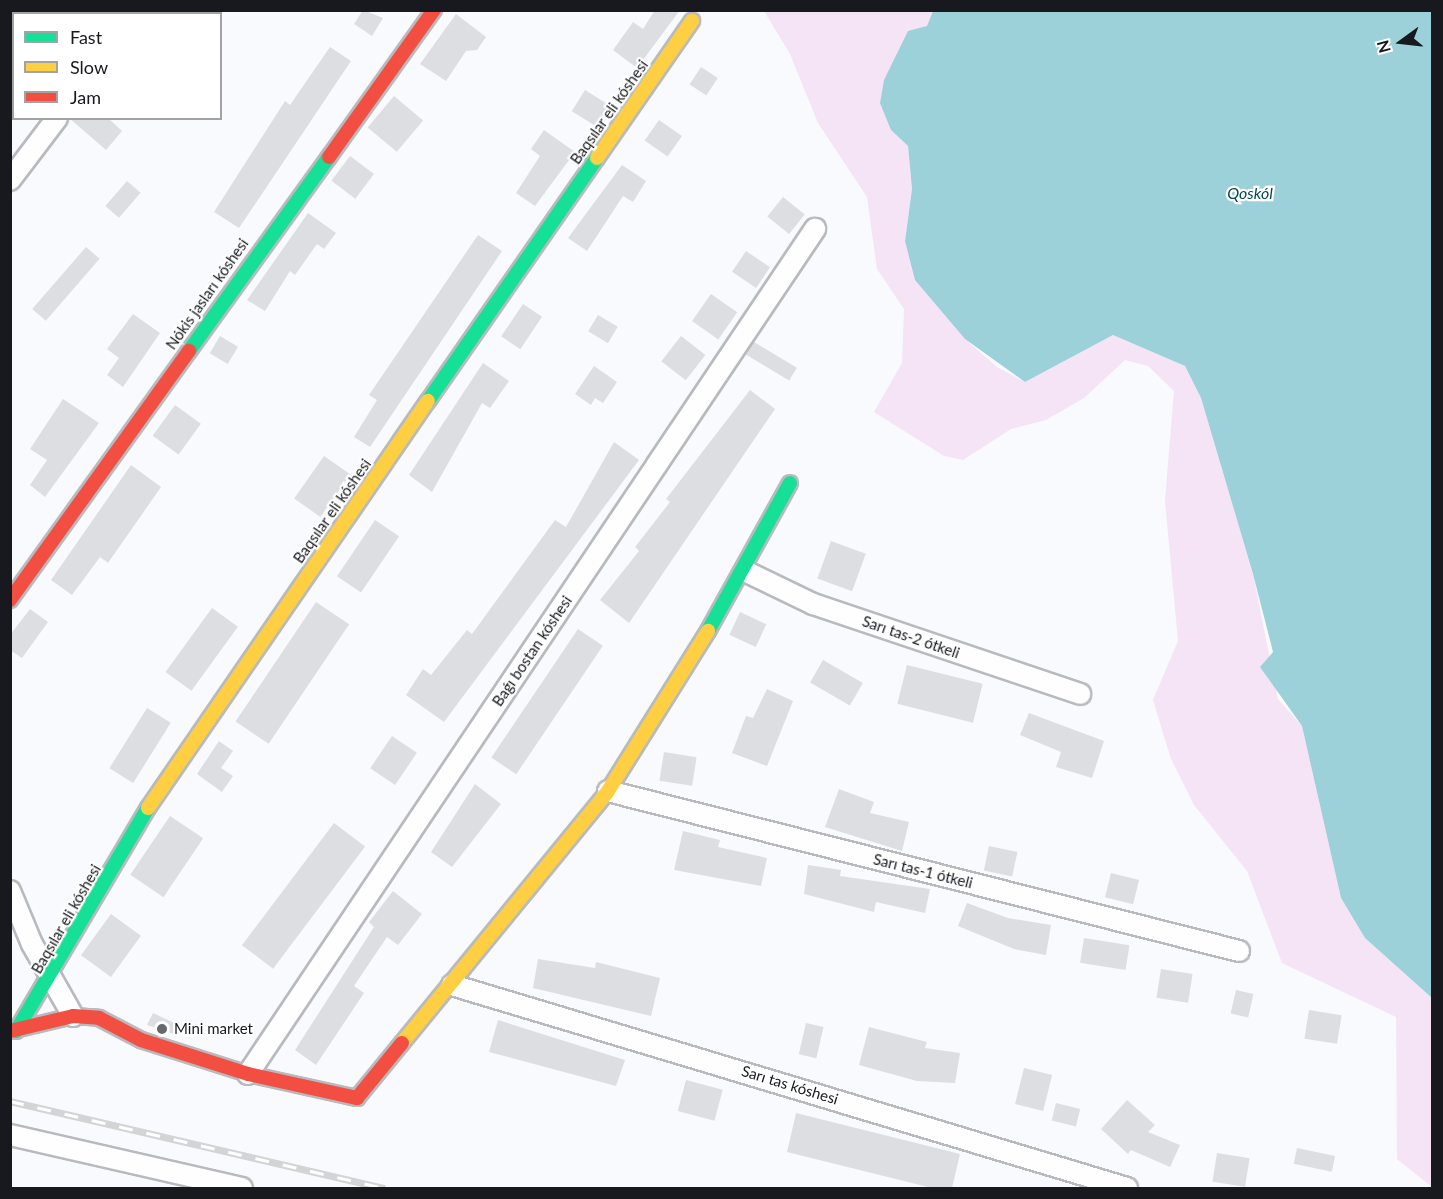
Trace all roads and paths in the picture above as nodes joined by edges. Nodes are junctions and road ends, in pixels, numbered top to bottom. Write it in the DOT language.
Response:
graph roads {
  1 [pos="434,10"];
  2 [pos="692,21"];
  3 [pos="55,120"];
  4 [pos="10,180"];
  5 [pos="815,229"];
  6 [pos="790,483"];
  7 [pos="745,571"];
  8 [pos="10,600"];
  9 [pos="1080,694"];
  10 [pos="608,791"];
  11 [pos="10,891"];
  12 [pos="1239,951"];
  13 [pos="51,979"];
  14 [pos="452,985"];
  15 [pos="73,1016"];
  16 [pos="13,1031"];
  17 [pos="248,1074"];
  18 [pos="10,1135"];
  19 [pos="242,1188"];
  20 [pos="1127,1188"];
  1 -- 8 [label="street, Nókis jasları kóshesi"];
  2 -- 13 [label="street, Baqsılar eli kóshesi"];
  3 -- 4 [label="street"];
  5 -- 17 [label="street, Baǵı bostan kóshesi"];
  6 -- 7 [label="street"];
  7 -- 9 [label="street, Sarı tas-2 ótkeli"];
  7 -- 10 [label="street"];
  10 -- 12 [label="street, Sarı tas-1 ótkeli"];
  10 -- 14 [label="street"];
  11 -- 13 [label="street"];
  13 -- 15 [label="street"];
  13 -- 16 [label="street, Baqsılar eli kóshesi"];
  14 -- 17 [label="street"];
  14 -- 20 [label="street, Sarı tas kóshesi"];
  15 -- 16 [label="street"];
  15 -- 17 [label="street"];
  18 -- 19 [label="street"];
}
